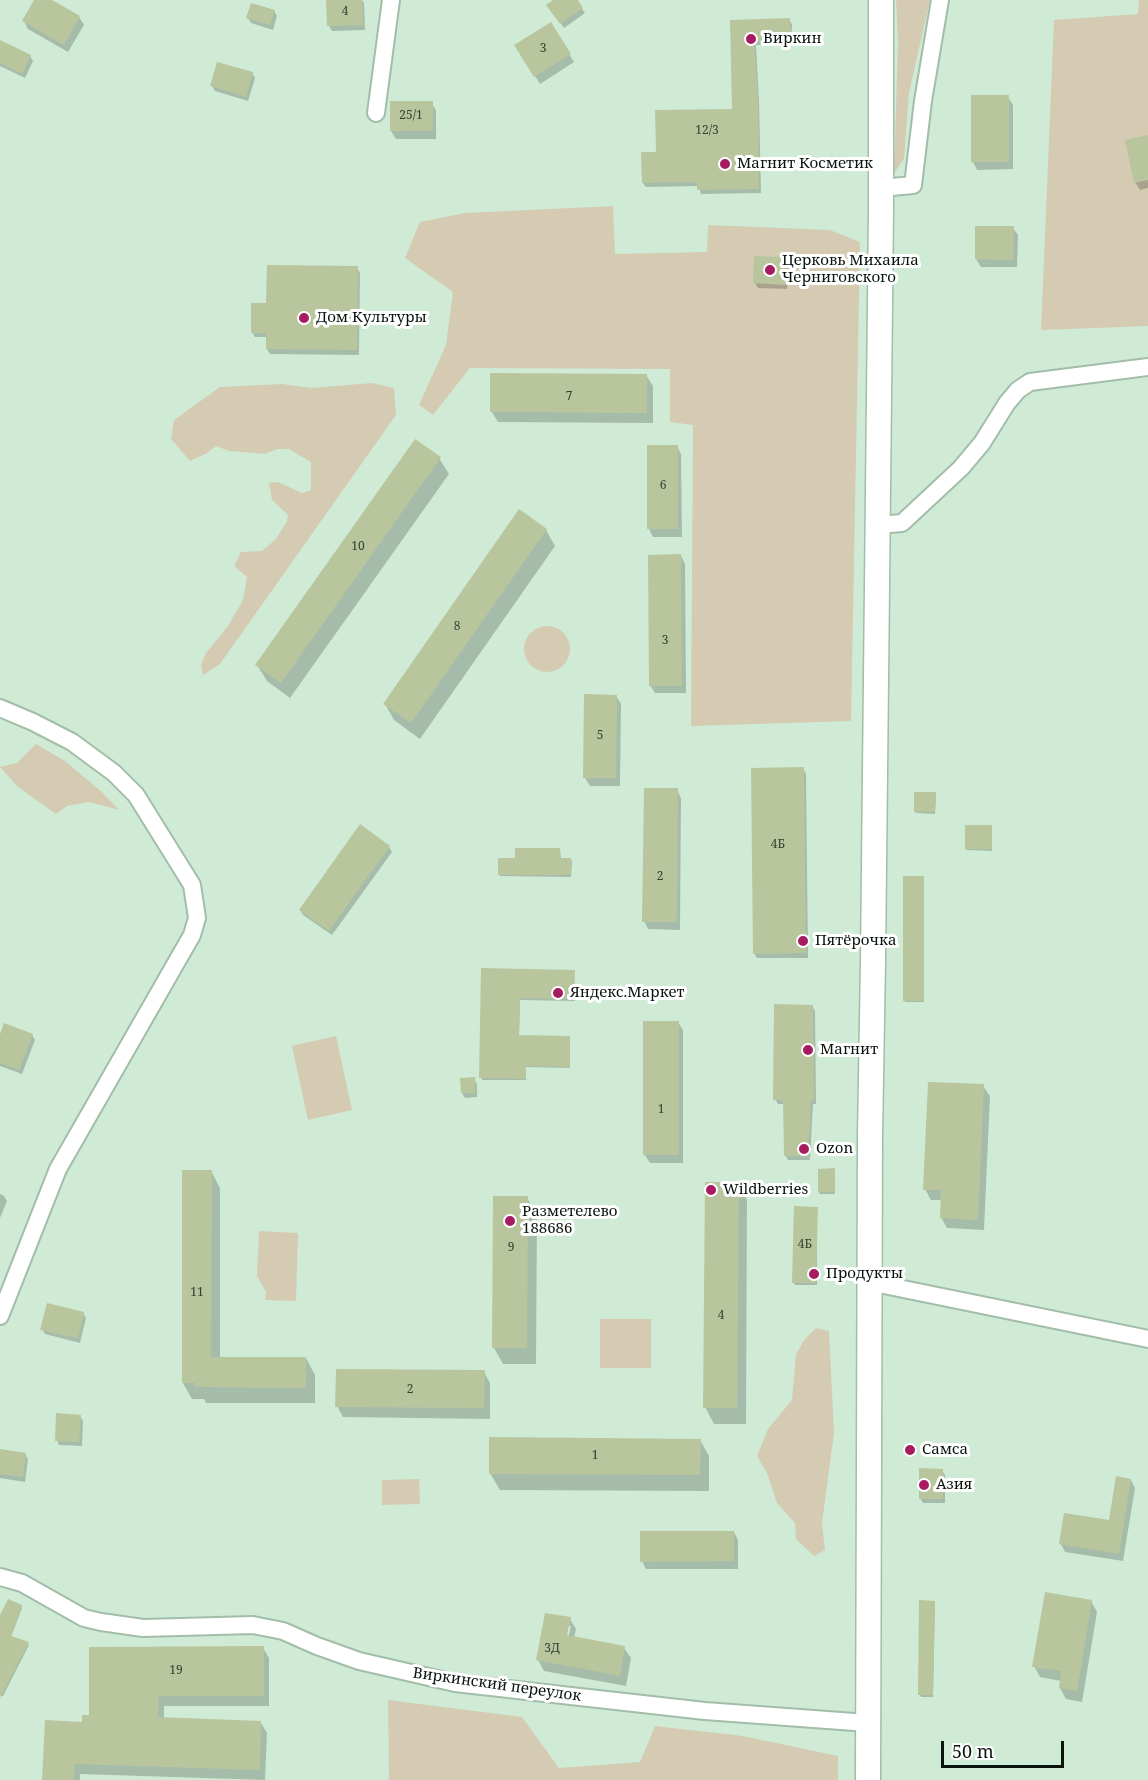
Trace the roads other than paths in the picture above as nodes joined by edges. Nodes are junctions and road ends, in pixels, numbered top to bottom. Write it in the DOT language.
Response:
graph roads {
  1 [pos="391,0"];
  2 [pos="881,0"];
  3 [pos="940,0"];
  4 [pos="376,113"];
  5 [pos="881,188"];
  6 [pos="1148,367"];
  7 [pos="878,525"];
  8 [pos="0,708"];
  9 [pos="869,1282"];
  10 [pos="0,1316"];
  11 [pos="1148,1339"];
  12 [pos="0,1577"];
  13 [pos="868,1723"];
  14 [pos="868,1780"];
  1 -- 4 [label="street"];
  2 -- 5 [label="main road"];
  3 -- 5 [label="street"];
  5 -- 7 [label="main road"];
  6 -- 7 [label="street"];
  7 -- 9 [label="main road"];
  8 -- 10 [label="street"];
  9 -- 11 [label="street"];
  9 -- 13 [label="main road"];
  12 -- 13 [label="street, Виркинский переулок"];
  13 -- 14 [label="main road"];
}
